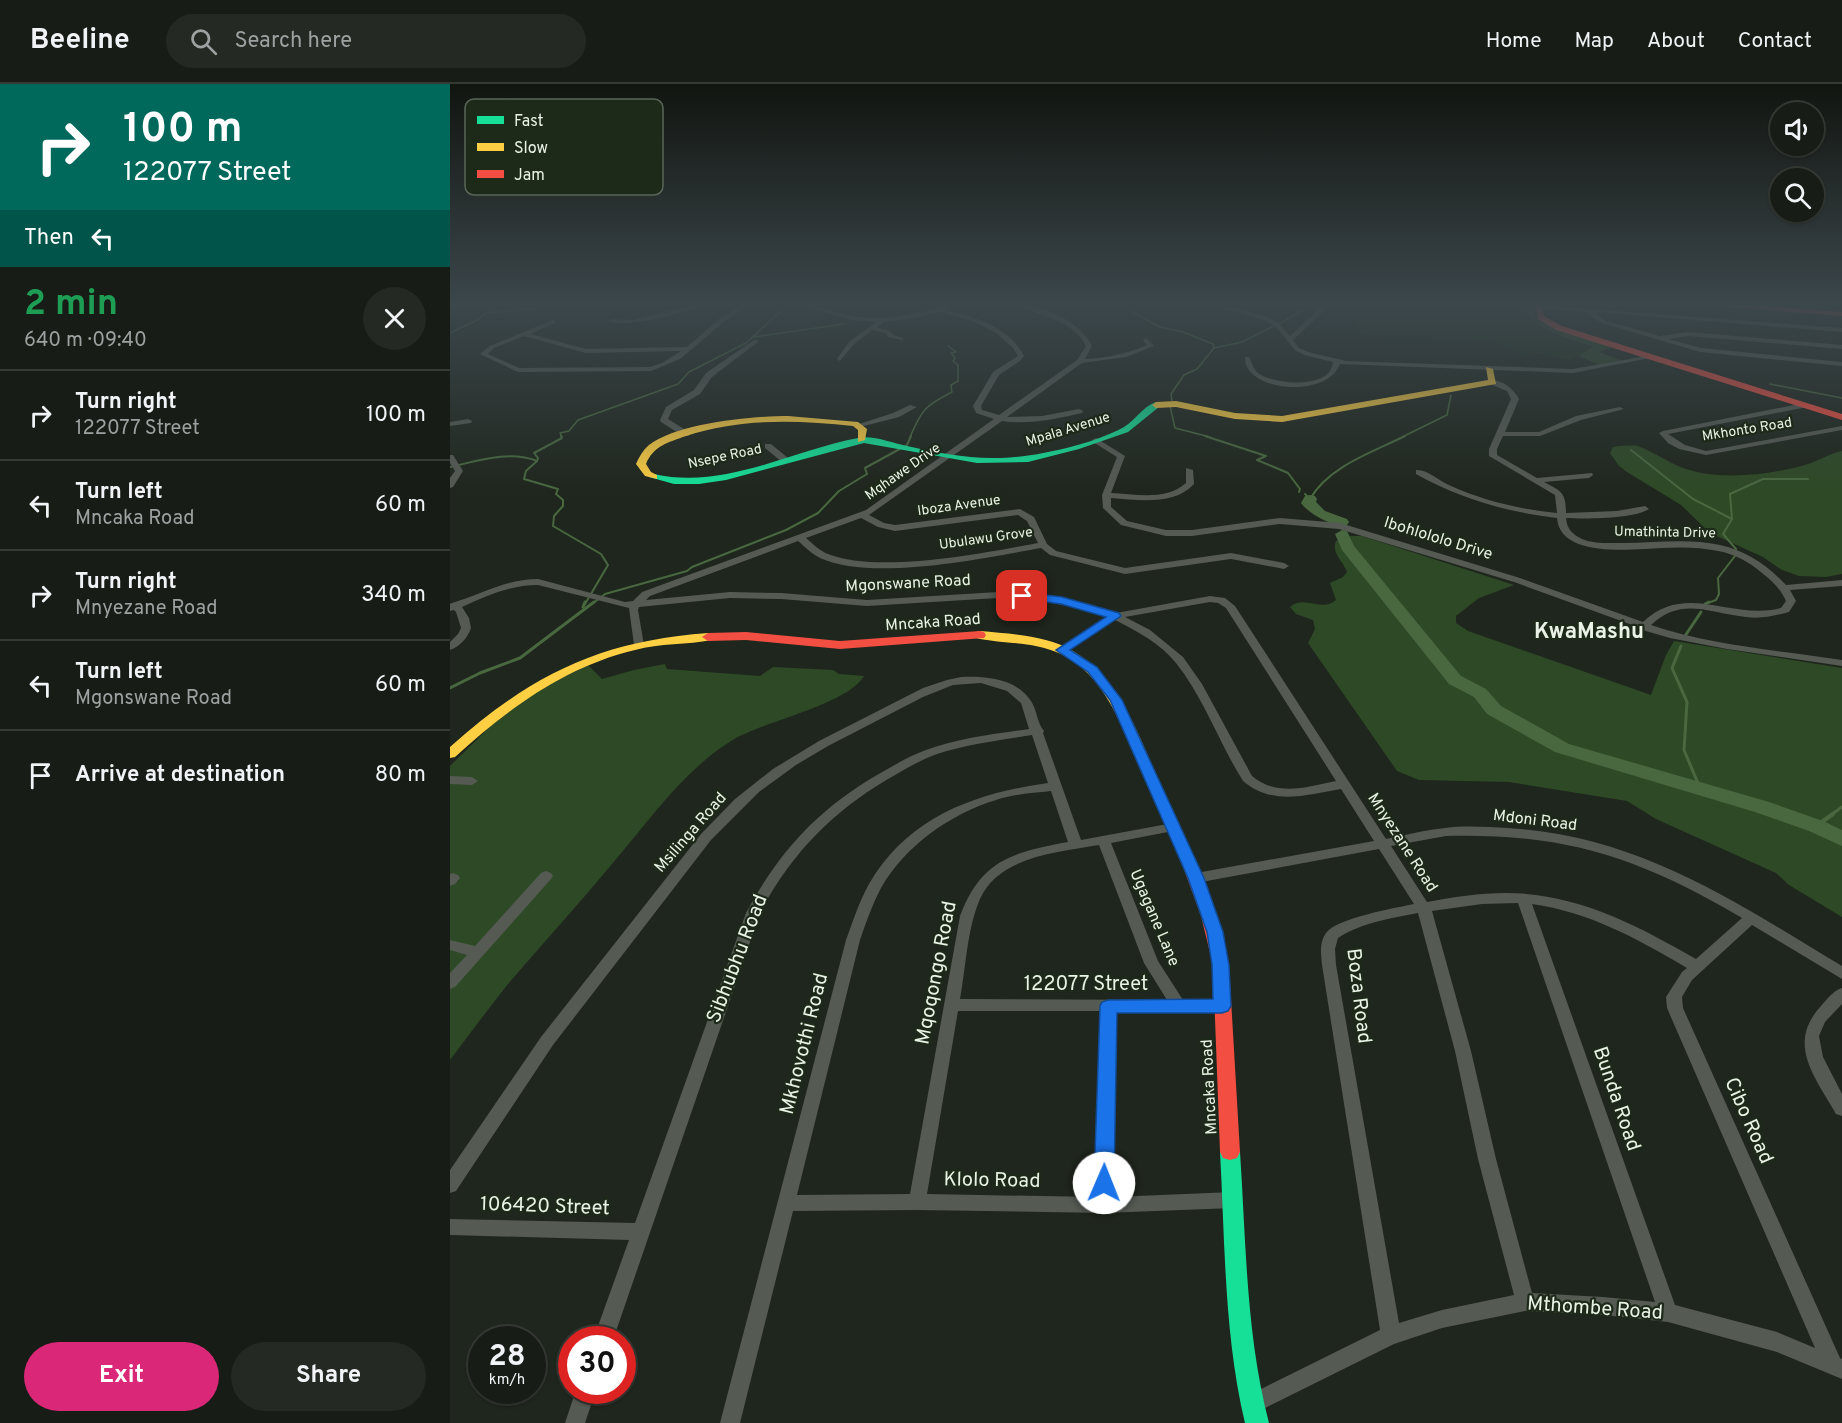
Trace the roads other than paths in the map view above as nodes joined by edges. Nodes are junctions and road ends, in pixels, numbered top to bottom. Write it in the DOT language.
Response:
graph roads {
  1 [pos="513,367"];
  2 [pos="655,367"];
  3 [pos="719,367"];
  4 [pos="1006,367"];
  5 [pos="1071,367"];
  6 [pos="1250,367"];
  7 [pos="1334,367"];
  8 [pos="1456,367"];
  9 [pos="1598,367"];
  10 [pos="1685,367"];
  11 [pos="1489,369"];
  12 [pos="1493,382"];
  13 [pos="1804,405"];
  14 [pos="913,407"];
  15 [pos="1620,409"];
  16 [pos="1079,411"];
  17 [pos="1842,417"];
  18 [pos="1003,418"];
  19 [pos="468,421"];
  20 [pos="450,424"];
  21 [pos="860,426"];
  22 [pos="1842,428"];
  23 [pos="686,434"];
  24 [pos="1501,434"];
  25 [pos="861,440"];
  26 [pos="1096,440"];
  27 [pos="768,446"];
  28 [pos="948,458"];
  29 [pos="785,460"];
  30 [pos="455,463"];
  31 [pos="1189,470"];
  32 [pos="1419,472"];
  33 [pos="1589,475"];
  34 [pos="1539,480"];
  35 [pos="450,485"];
  36 [pos="1106,495"];
  37 [pos="1645,509"];
  38 [pos="863,515"];
  39 [pos="1562,515"];
  40 [pos="800,538"];
  41 [pos="1043,545"];
  42 [pos="1284,566"];
  43 [pos="1842,583"];
  44 [pos="1783,588"];
  45 [pos="635,604"];
  46 [pos="453,607"];
  47 [pos="1115,616"];
  48 [pos="1643,627"];
  49 [pos="639,645"];
  50 [pos="450,647"];
  51 [pos="1062,650"];
  52 [pos="1842,663"];
  53 [pos="1038,731"];
  54 [pos="450,754"];
  55 [pos="450,780"];
  56 [pos="472,781"];
  57 [pos="1344,784"];
  58 [pos="1055,786"];
  59 [pos="1173,826"];
  60 [pos="1103,840"];
  61 [pos="1383,842"];
  62 [pos="1076,845"];
  63 [pos="546,876"];
  64 [pos="1196,878"];
  65 [pos="1524,900"];
  66 [pos="1424,908"];
  67 [pos="1751,918"];
  68 [pos="450,945"];
  69 [pos="477,952"];
  70 [pos="1696,966"];
  71 [pos="1842,973"];
  72 [pos="450,983"];
  73 [pos="1842,994"];
  74 [pos="950,1005"];
  75 [pos="1108,1006"];
  76 [pos="1179,1006"];
  77 [pos="1222,1006"];
  78 [pos="1842,1109"];
  79 [pos="450,1185"];
  80 [pos="1233,1200"];
  81 [pos="917,1202"];
  82 [pos="786,1203"];
  83 [pos="1104,1205"];
  84 [pos="450,1227"];
  85 [pos="640,1232"];
  86 [pos="1525,1302"];
  87 [pos="1668,1313"];
  88 [pos="608,1326"];
  89 [pos="1391,1335"];
  90 [pos="1837,1366"];
  91 [pos="581,1404"];
  92 [pos="1254,1414"];
  93 [pos="575,1423"];
  94 [pos="730,1423"];
  1 -- 2 [label="street"];
  3 -- 23 [label="street"];
  4 -- 18 [label="street"];
  5 -- 18 [label="street, Mqhawe Drive"];
  6 -- 7 [label="street"];
  8 -- 11 [label="street"];
  9 -- 11 [label="street"];
  10 -- 13 [label="street"];
  11 -- 12 [label="street"];
  12 -- 24 [label="street, Umathinta Drive"];
  12 -- 26 [label="street, Mpala Avenue"];
  13 -- 17 [label="street"];
  13 -- 22 [label="street, Mkhonto Road"];
  14 -- 21 [label="street"];
  15 -- 24 [label="street"];
  16 -- 18 [label="street"];
  18 -- 28 [label="street, Mqhawe Drive"];
  19 -- 20 [label="street"];
  21 -- 23 [label="street, Nsepe Road"];
  21 -- 25 [label="street"];
  23 -- 29 [label="street, Nsepe Road"];
  24 -- 34 [label="street, Umathinta Drive"];
  25 -- 28 [label="street, Nsepe Road"];
  25 -- 29 [label="street, Nsepe Road"];
  26 -- 28 [label="street, Mpala Avenue"];
  26 -- 36 [label="street"];
  27 -- 29 [label="street, Nsepe Road"];
  28 -- 38 [label="street, Mqhawe Drive"];
  30 -- 35 [label="street"];
  31 -- 36 [label="street"];
  32 -- 39 [label="street"];
  33 -- 34 [label="street"];
  34 -- 39 [label="street, Umathinta Drive"];
  36 -- 48 [label="street, Ibohlololo Drive"];
  37 -- 39 [label="street"];
  38 -- 40 [label="street, Mqhawe Drive"];
  38 -- 41 [label="street, Iboza Avenue"];
  39 -- 44 [label="street, Umathinta Drive"];
  40 -- 41 [label="street, Ubulawu Grove"];
  40 -- 45 [label="street, Mqhawe Drive"];
  41 -- 42 [label="street, Ubulawu Grove"];
  43 -- 44 [label="street"];
  44 -- 48 [label="street"];
  45 -- 46 [label="street, Mgonswane Road"];
  45 -- 47 [label="street, Mgonswane Road"];
  45 -- 49 [label="street"];
  46 -- 50 [label="street"];
  47 -- 51 [label="street, Mnyezane Road"];
  47 -- 57 [label="street, Mgonswane Road"];
  47 -- 57 [label="street, Mnyezane Road"];
  48 -- 52 [label="street, Ibohlololo Drive"];
  49 -- 51 [label="street, Mncaka Road"];
  49 -- 54 [label="street, Mncaka Road"];
  51 -- 59 [label="street, Mncaka Road"];
  53 -- 58 [label="street, Msilinga Road"];
  53 -- 79 [label="street, Msilinga Road"];
  53 -- 85 [label="street, Sibhubhu Road"];
  55 -- 56 [label="street"];
  57 -- 61 [label="street, Mnyezane Road"];
  58 -- 62 [label="street, Msilinga Road"];
  58 -- 82 [label="street, Mkhovothi Road"];
  59 -- 60 [label="street, Mqoqongo Road"];
  59 -- 64 [label="street, Mncaka Road"];
  60 -- 62 [label="street, Mqoqongo Road"];
  60 -- 76 [label="street, Ugagane Lane"];
  61 -- 64 [label="street, Mdoni Road"];
  61 -- 66 [label="street, Mnyezane Road"];
  61 -- 67 [label="street, Mdoni Road"];
  62 -- 74 [label="street, Mqoqongo Road"];
  63 -- 69 [label="street"];
  64 -- 77 [label="street, Mncaka Road"];
  65 -- 66 [label="street, Boza Road"];
  65 -- 70 [label="street, Boza Road"];
  65 -- 87 [label="street, Bunda Road"];
  66 -- 86 [label="street, Mnyezane Road"];
  66 -- 89 [label="street, Boza Road"];
  67 -- 70 [label="street, Cibo Road"];
  67 -- 71 [label="street, Mdoni Road"];
  68 -- 69 [label="street"];
  69 -- 72 [label="street"];
  70 -- 90 [label="street, Cibo Road"];
  73 -- 78 [label="street"];
  74 -- 75 [label="street, 122077 Street"];
  74 -- 81 [label="street, Mqoqongo Road"];
  75 -- 76 [label="street, 122077 Street"];
  75 -- 83 [label="street"];
  76 -- 77 [label="street, 122077 Street"];
  77 -- 80 [label="street, Mncaka Road"];
  80 -- 83 [label="street, Klolo Road"];
  80 -- 92 [label="street, Mncaka Road"];
  81 -- 82 [label="street, Klolo Road"];
  81 -- 83 [label="street, Klolo Road"];
  82 -- 94 [label="street, Mkhovothi Road"];
  84 -- 85 [label="street, 106420 Street"];
  85 -- 88 [label="street, Sibhubhu Road"];
  86 -- 87 [label="street, Mthombe Road"];
  86 -- 89 [label="street, Mthombe Road"];
  87 -- 90 [label="street, Mthombe Road"];
  89 -- 92 [label="street, Mthombe Road"];
  91 -- 93 [label="street"];
}
